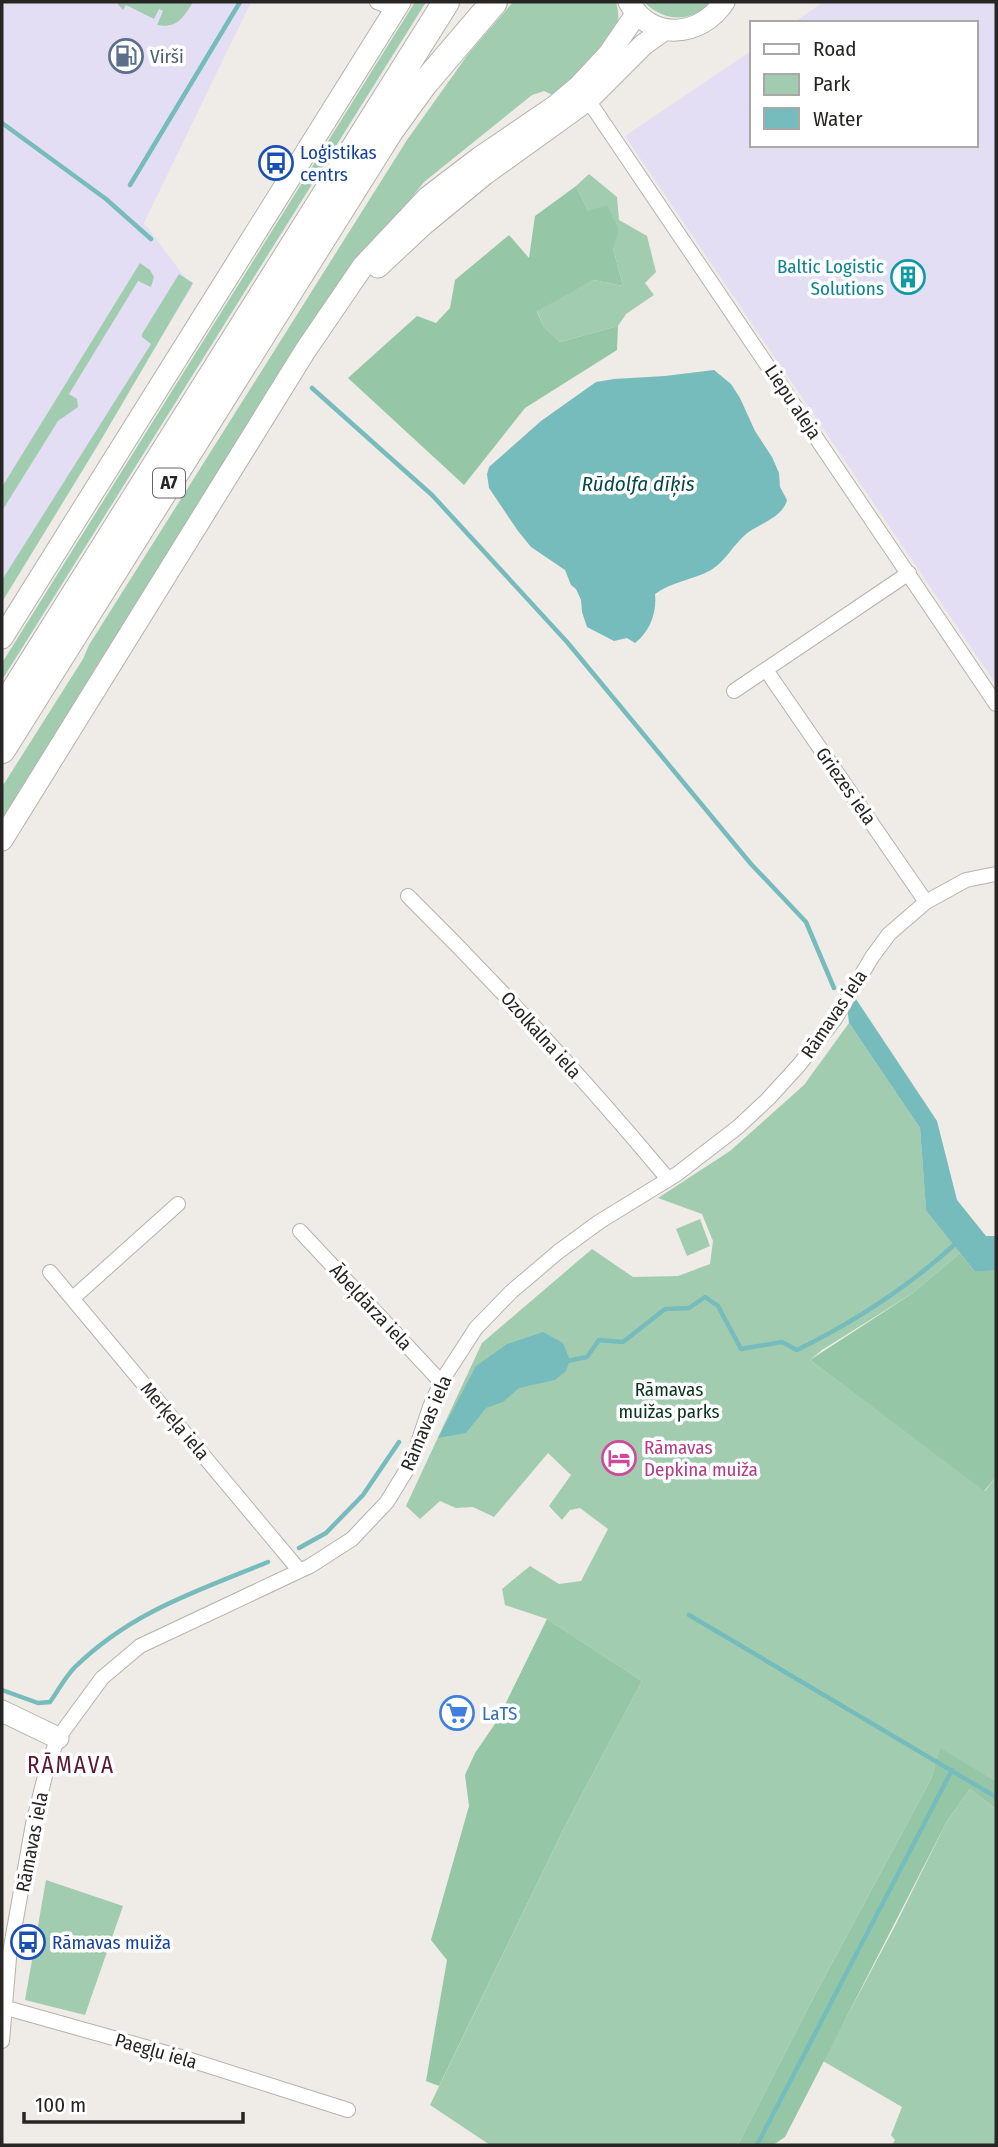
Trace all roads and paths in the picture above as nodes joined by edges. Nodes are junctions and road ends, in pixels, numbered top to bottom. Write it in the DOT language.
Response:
graph roads {
  1 [pos="446,2"];
  2 [pos="473,2"];
  3 [pos="494,2"];
  4 [pos="724,2"];
  5 [pos="390,4"];
  6 [pos="633,7"];
  7 [pos="664,30"];
  8 [pos="424,84"];
  9 [pos="589,100"];
  10 [pos="342,298"];
  11 [pos="909,573"];
  12 [pos="2,638"];
  13 [pos="766,670"];
  14 [pos="734,691"];
  15 [pos="996,704"];
  16 [pos="2,710"];
  17 [pos="2,750"];
  18 [pos="2,840"];
  19 [pos="996,874"];
  20 [pos="408,896"];
  21 [pos="926,902"];
  22 [pos="668,1179"];
  23 [pos="178,1204"];
  24 [pos="300,1231"];
  25 [pos="50,1272"];
  26 [pos="73,1298"];
  27 [pos="441,1382"];
  28 [pos="299,1570"];
  29 [pos="2,1711"];
  30 [pos="58,1738"];
  31 [pos="6,1958"];
  32 [pos="4,2007"];
  33 [pos="2,2041"];
  34 [pos="348,2110"];
  1 -- 16 [label="highway, A7"];
  2 -- 8 [label="highway, A7"];
  3 -- 8 [label="highway"];
  4 -- 7 [label="main road"];
  5 -- 12 [label="main road"];
  6 -- 7 [label="main road"];
  6 -- 10 [label="main road"];
  7 -- 9 [label="main road"];
  8 -- 17 [label="highway, A7"];
  9 -- 10 [label="main road"];
  9 -- 11 [label="street, Liepu aleja"];
  10 -- 18 [label="main road"];
  11 -- 13 [label="street"];
  11 -- 15 [label="street, Liepu aleja"];
  13 -- 14 [label="street"];
  13 -- 21 [label="street, Griezes iela"];
  19 -- 21 [label="street, Rāmavas iela"];
  20 -- 22 [label="street, Ozolkalna iela"];
  21 -- 22 [label="street, Rāmavas iela"];
  22 -- 27 [label="street, Rāmavas iela"];
  23 -- 26 [label="street"];
  24 -- 27 [label="street, Ābeļdārza iela"];
  25 -- 26 [label="street, Merķeļa iela"];
  26 -- 28 [label="street, Merķeļa iela"];
  27 -- 28 [label="street, Rāmavas iela"];
  28 -- 30 [label="street, Rāmavas iela"];
  29 -- 30 [label="main road"];
  30 -- 31 [label="street, Rāmavas iela"];
  31 -- 32 [label="street, Rāmavas iela"];
  32 -- 33 [label="street, Rāmavas iela"];
  32 -- 34 [label="street, Paegļu iela"];
}
